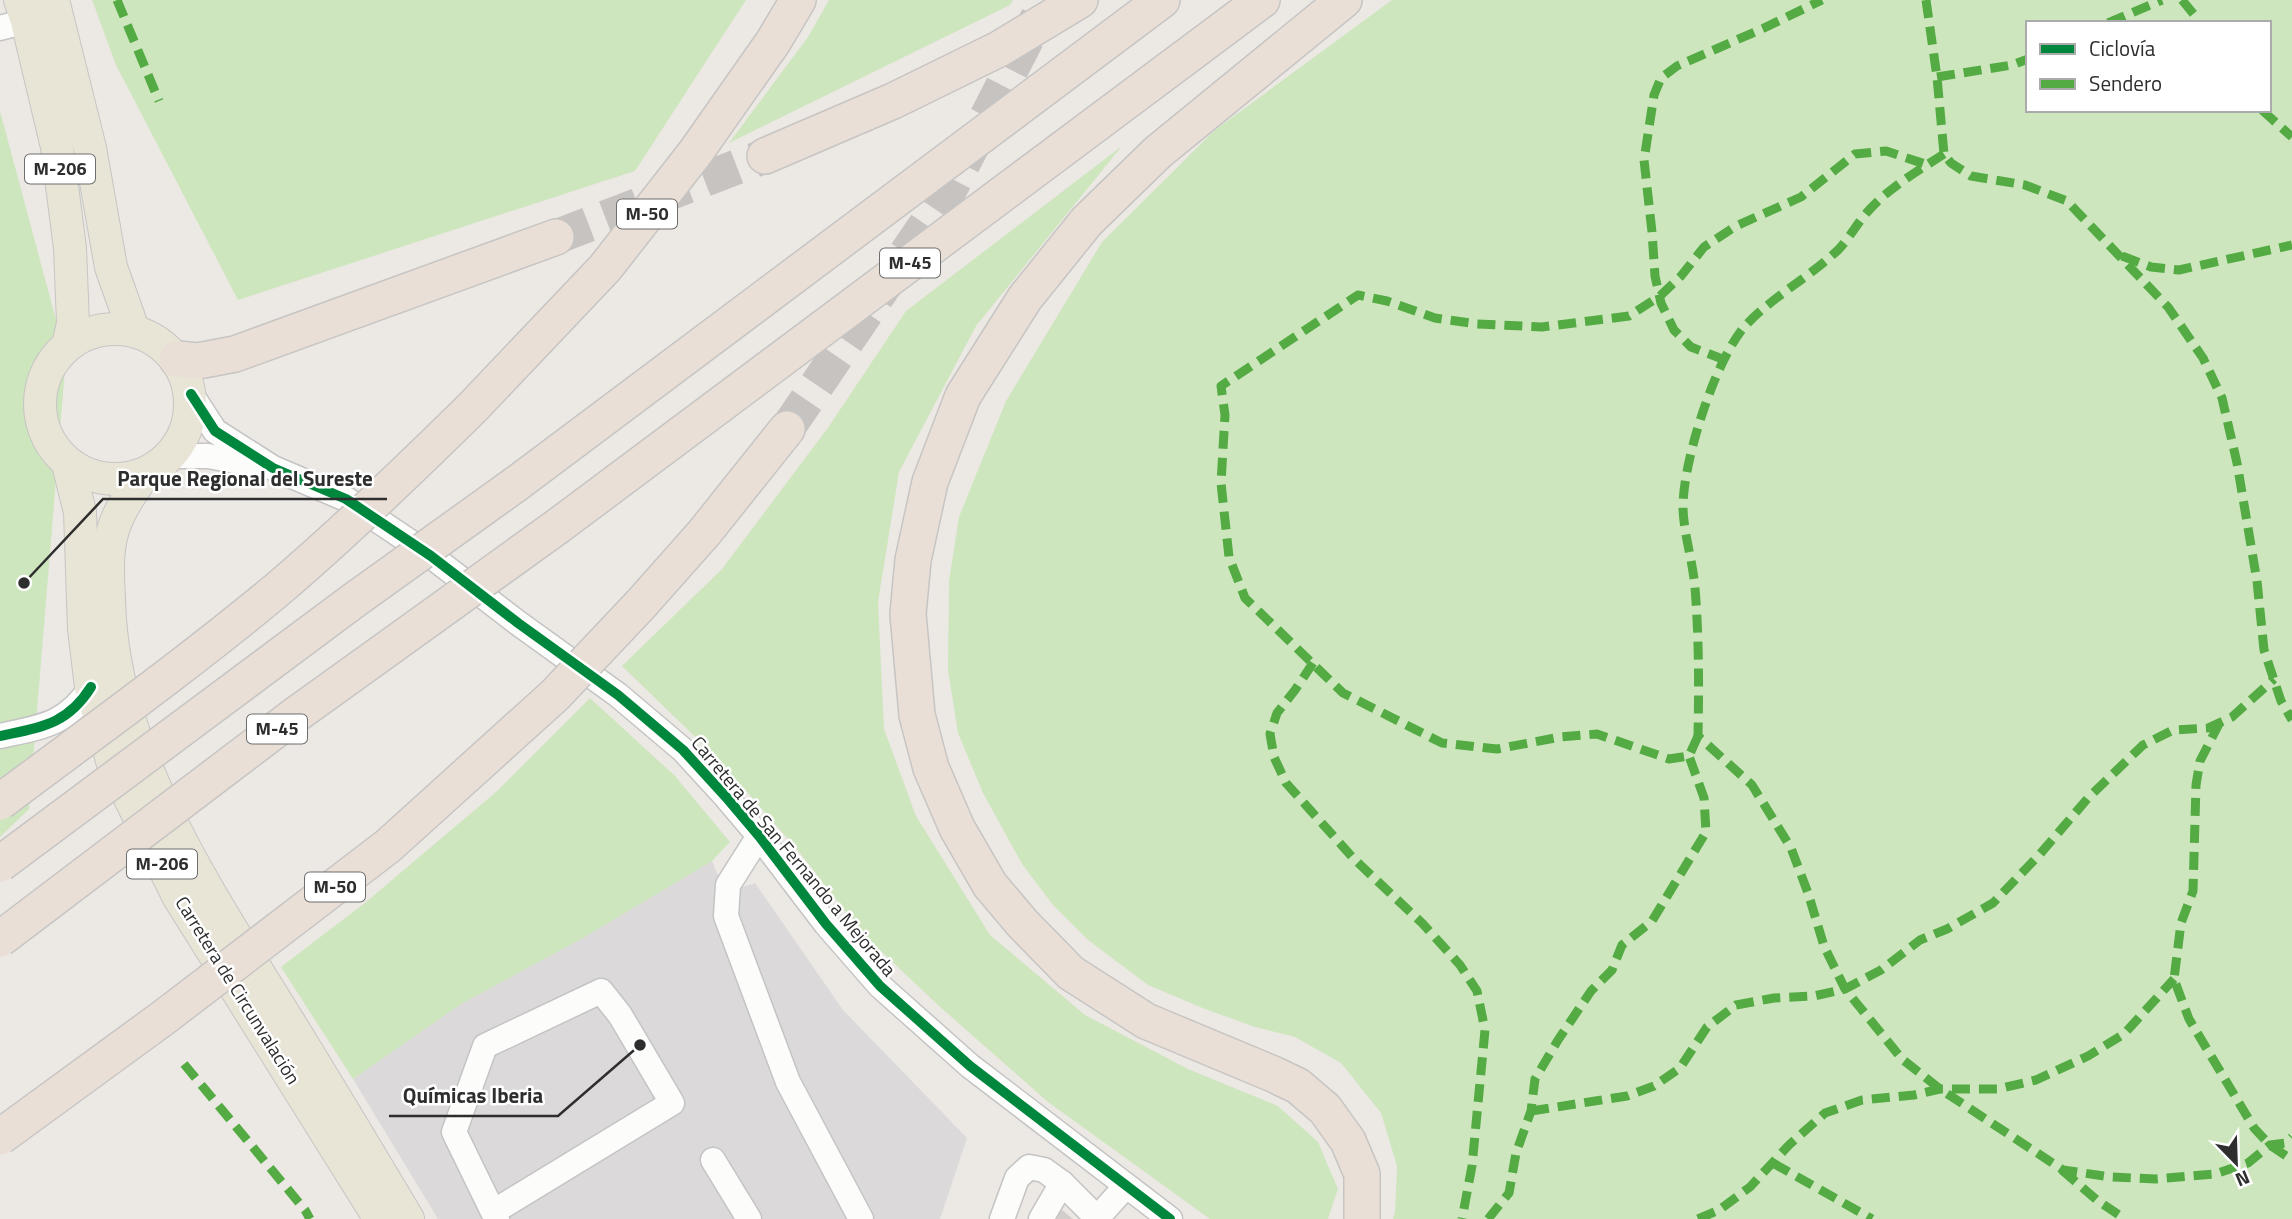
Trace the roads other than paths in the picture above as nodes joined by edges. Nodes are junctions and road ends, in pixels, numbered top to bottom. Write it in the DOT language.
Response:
graph roads {
  1 [pos="53,0"];
  2 [pos="798,0"];
  3 [pos="1080,0"];
  4 [pos="1163,0"];
  5 [pos="1262,0"];
  6 [pos="1344,0"];
  7 [pos="16,16"];
  8 [pos="765,156"];
  9 [pos="556,237"];
  10 [pos="133,329"];
  11 [pos="69,342"];
  12 [pos="177,359"];
  13 [pos="191,394"];
  14 [pos="787,429"];
  15 [pos="170,456"];
  16 [pos="68,464"];
  17 [pos="273,468"];
  18 [pos="144,474"];
  19 [pos="91,687"];
  20 [pos="39,727"];
  21 [pos="0,736"];
  22 [pos="113,764"];
  23 [pos="0,802"];
  24 [pos="759,836"];
  25 [pos="0,864"];
  26 [pos="0,939"];
  27 [pos="0,1137"];
  28 [pos="713,1160"];
  29 [pos="1062,1183"];
  30 [pos="1126,1186"];
  31 [pos="495,1216"];
  32 [pos="1098,1218"];
  33 [pos="380,1219"];
  34 [pos="408,1219"];
  35 [pos="750,1219"];
  36 [pos="861,1219"];
  37 [pos="1002,1219"];
  38 [pos="1041,1219"];
  39 [pos="1170,1219"];
  40 [pos="1362,1219"];
  1 -- 10 [label="main road, M-206"];
  2 -- 23 [label="highway, M-50, bridge"];
  3 -- 8 [label="highway"];
  4 -- 25 [label="highway, M-45, bridge"];
  5 -- 26 [label="highway, M-45, bridge"];
  6 -- 40 [label="highway"];
  7 -- 11 [label="main road, M-206"];
  9 -- 12 [label="highway"];
  10 -- 11 [label="main road, M-206"];
  10 -- 12 [label="main road, M-206"];
  11 -- 16 [label="main road, M-206"];
  12 -- 13 [label="main road, M-206"];
  13 -- 15 [label="main road, M-206"];
  13 -- 17 [label="street"];
  14 -- 27 [label="highway, M-50, bridge"];
  15 -- 17 [label="street"];
  15 -- 18 [label="main road, M-206"];
  16 -- 18 [label="main road, M-206"];
  16 -- 19 [label="main road, Carretera de Circunvalación / M-206"];
  17 -- 24 [label="street, Carretera de San Fernando a Mejorada"];
  18 -- 34 [label="main road, Carretera de Circunvalación / M-206"];
  19 -- 20 [label="street"];
  19 -- 22 [label="main road, Carretera de Circunvalación / M-206"];
  20 -- 21 [label="street"];
  20 -- 22 [label="street"];
  22 -- 33 [label="main road, Carretera de Circunvalación / M-206"];
  24 -- 30 [label="street, Carretera de San Fernando a Mejorada"];
  24 -- 36 [label="street"];
  28 -- 35 [label="street"];
  29 -- 32 [label="street"];
  29 -- 37 [label="street"];
  29 -- 38 [label="street"];
  30 -- 32 [label="street"];
  30 -- 39 [label="street, Carretera de San Fernando a Mejorada"];
  31 -- 31 [label="street"];
}
